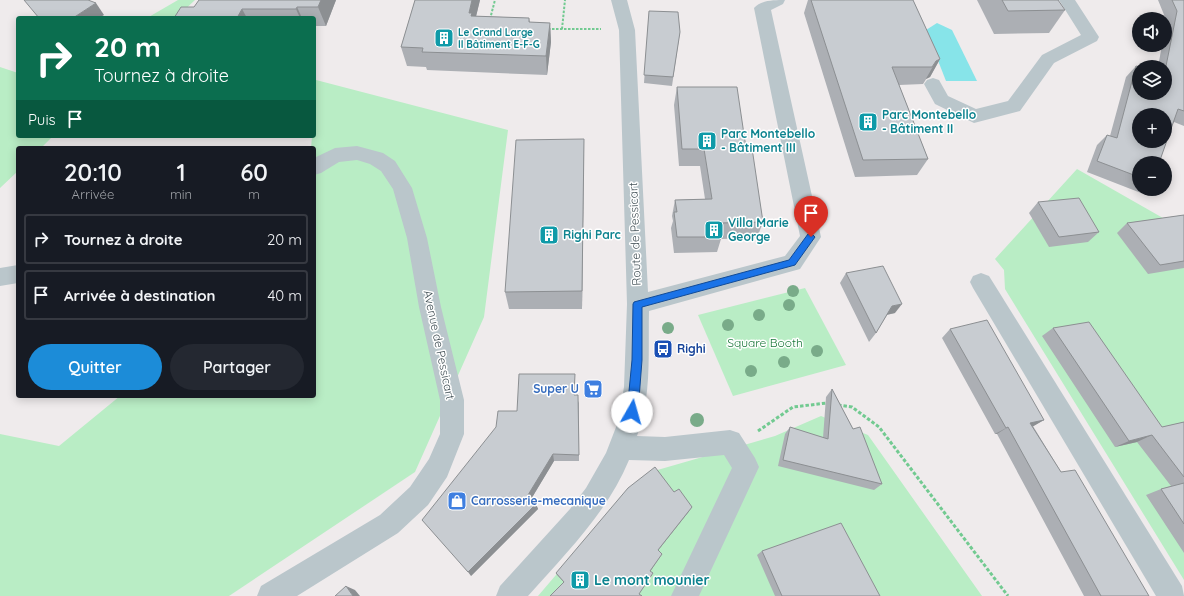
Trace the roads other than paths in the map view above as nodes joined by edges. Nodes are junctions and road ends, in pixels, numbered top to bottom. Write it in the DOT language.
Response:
graph roads {
  1 [pos="620,0"];
  2 [pos="777,0"];
  3 [pos="1067,0"];
  4 [pos="933,84"];
  5 [pos="316,166"];
  6 [pos="16,274"];
  7 [pos="0,277"];
  8 [pos="981,282"];
  9 [pos="638,304"];
  10 [pos="621,447"];
  11 [pos="271,596"];
  12 [pos="510,596"];
  13 [pos="685,596"];
  14 [pos="1172,596"];
  1 -- 9 [label="street, Route de Pessicart"];
  2 -- 9 [label="street"];
  3 -- 4 [label="street"];
  5 -- 11 [label="street, Avenue de Pessicart"];
  6 -- 7 [label="street"];
  8 -- 14 [label="street"];
  9 -- 10 [label="street, Route de Pessicart"];
  10 -- 12 [label="street, Route de Pessicart"];
  10 -- 13 [label="street"];
}
